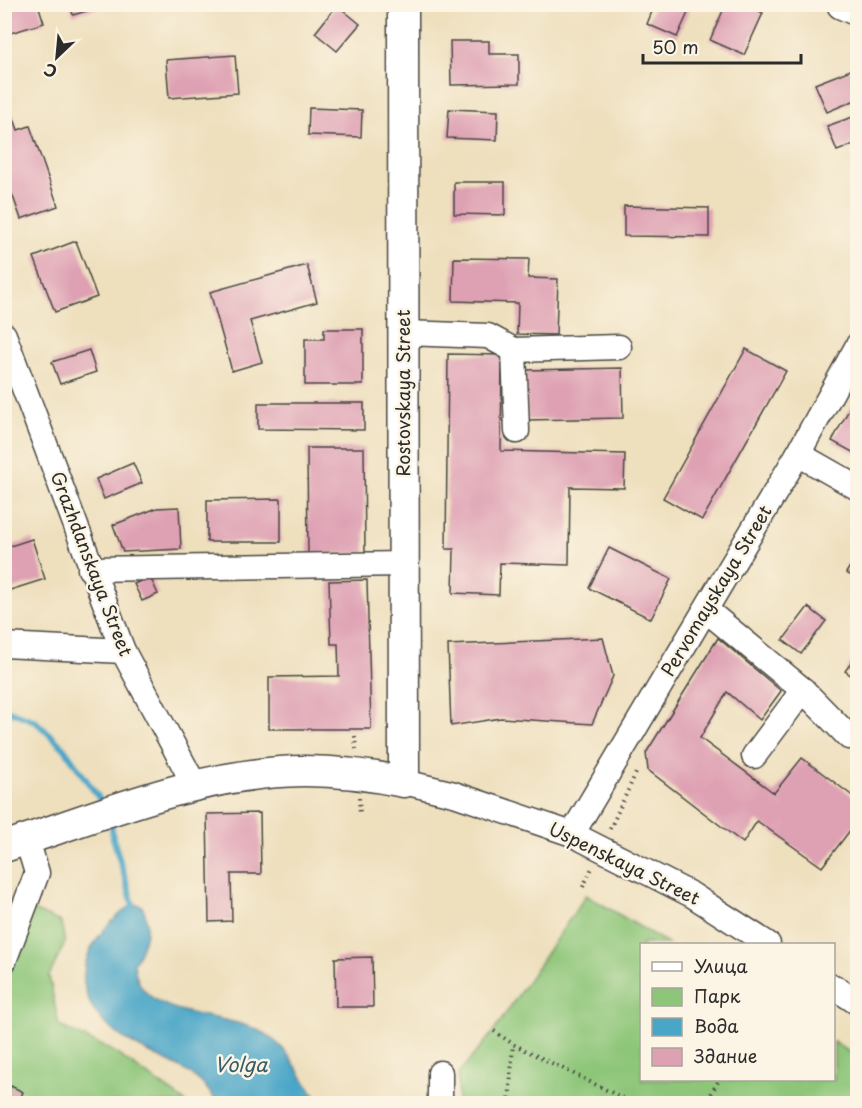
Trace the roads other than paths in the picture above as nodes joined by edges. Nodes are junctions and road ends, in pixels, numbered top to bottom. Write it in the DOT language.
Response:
graph roads {
  1 [pos="403,4"];
  2 [pos="842,4"];
  3 [pos="858,11"];
  4 [pos="404,333"];
  5 [pos="4,335"];
  6 [pos="858,345"];
  7 [pos="619,347"];
  8 [pos="514,350"];
  9 [pos="517,431"];
  10 [pos="798,454"];
  11 [pos="858,488"];
  12 [pos="404,564"];
  13 [pos="90,569"];
  14 [pos="706,610"];
  15 [pos="4,645"];
  16 [pos="123,651"];
  17 [pos="803,690"];
  18 [pos="849,737"];
  19 [pos="754,756"];
  20 [pos="404,782"];
  21 [pos="195,786"];
  22 [pos="572,834"];
  23 [pos="16,843"];
  24 [pos="765,943"];
  25 [pos="4,961"];
  26 [pos="835,988"];
  27 [pos="858,1003"];
  28 [pos="440,1073"];
  29 [pos="440,1104"];
  1 -- 4 [label="main road, Rostovskaya Street"];
  2 -- 3 [label="main road"];
  4 -- 8 [label="street"];
  4 -- 12 [label="main road, Rostovskaya Street"];
  5 -- 13 [label="street, Grazhdanskaya Street"];
  6 -- 10 [label="street, Pervomayskaya Street"];
  7 -- 8 [label="street"];
  8 -- 9 [label="street"];
  10 -- 11 [label="street"];
  10 -- 14 [label="street, Pervomayskaya Street"];
  12 -- 13 [label="street"];
  12 -- 20 [label="main road, Rostovskaya Street"];
  13 -- 16 [label="street, Grazhdanskaya Street"];
  14 -- 17 [label="street"];
  14 -- 22 [label="street, Pervomayskaya Street"];
  15 -- 16 [label="street"];
  16 -- 21 [label="street, Grazhdanskaya Street"];
  17 -- 18 [label="street"];
  17 -- 19 [label="street"];
  20 -- 21 [label="main road"];
  20 -- 22 [label="street, Uspenskaya Street"];
  21 -- 23 [label="main road"];
  22 -- 24 [label="street, Uspenskaya Street"];
  23 -- 25 [label="street"];
  26 -- 27 [label="street"];
  28 -- 29 [label="street"];
}
